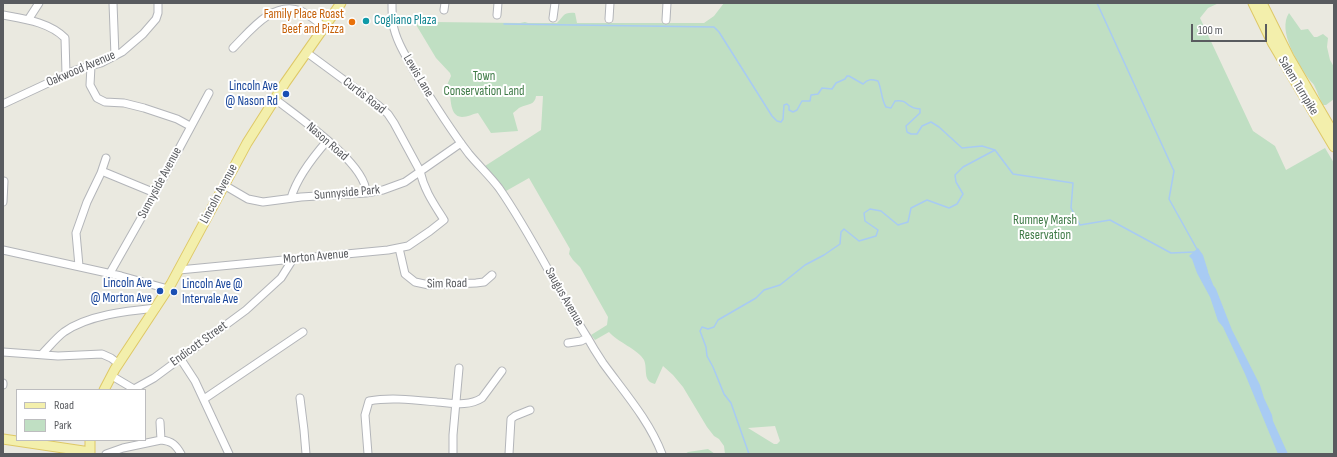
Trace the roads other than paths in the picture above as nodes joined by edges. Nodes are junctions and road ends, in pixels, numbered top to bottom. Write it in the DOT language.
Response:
graph roads {
  1 [pos="40,3"];
  2 [pos="113,3"];
  3 [pos="158,3"];
  4 [pos="341,3"];
  5 [pos="392,3"];
  6 [pos="498,3"];
  7 [pos="555,3"];
  8 [pos="610,3"];
  9 [pos="667,3"];
  10 [pos="1253,3"];
  11 [pos="1262,3"];
  12 [pos="497,15"];
  13 [pos="3,16"];
  14 [pos="553,18"];
  15 [pos="609,19"];
  16 [pos="28,20"];
  17 [pos="666,20"];
  18 [pos="324,27"];
  19 [pos="234,48"];
  20 [pos="306,52"];
  21 [pos="115,56"];
  22 [pos="91,66"];
  23 [pos="66,74"];
  24 [pos="208,93"];
  25 [pos="275,99"];
  26 [pos="3,104"];
  27 [pos="190,126"];
  28 [pos="1334,134"];
  29 [pos="327,141"];
  30 [pos="461,143"];
  31 [pos="1334,147"];
  32 [pos="106,158"];
  33 [pos="420,171"];
  34 [pos="101,173"];
  35 [pos="4,181"];
  36 [pos="224,185"];
  37 [pos="155,193"];
  38 [pos="366,193"];
  39 [pos="291,198"];
  40 [pos="3,202"];
  41 [pos="444,220"];
  42 [pos="399,248"];
  43 [pos="3,250"];
  44 [pos="293,259"];
  45 [pos="79,266"];
  46 [pos="179,270"];
  47 [pos="110,273"];
  48 [pos="492,274"];
  49 [pos="168,289"];
  50 [pos="156,308"];
  51 [pos="303,332"];
  52 [pos="587,338"];
  53 [pos="568,343"];
  54 [pos="3,352"];
  55 [pos="42,354"];
  56 [pos="180,358"];
  57 [pos="119,364"];
  58 [pos="459,368"];
  59 [pos="502,371"];
  60 [pos="112,376"];
  61 [pos="105,389"];
  62 [pos="300,398"];
  63 [pos="204,399"];
  64 [pos="456,405"];
  65 [pos="530,410"];
  66 [pos="160,422"];
  67 [pos="3,439"];
  68 [pos="161,440"];
  69 [pos="90,441"];
  70 [pos="90,453"];
  71 [pos="106,454"];
  72 [pos="181,454"];
  73 [pos="229,454"];
  74 [pos="306,454"];
  75 [pos="368,454"];
  76 [pos="453,454"];
  77 [pos="509,454"];
  78 [pos="662,454"];
  1 -- 16 [label="street"];
  2 -- 21 [label="street"];
  3 -- 21 [label="street, Oakwood Avenue"];
  4 -- 18 [label="main road, Lincoln Avenue"];
  5 -- 30 [label="street, Lewis Lane"];
  6 -- 12 [label="street"];
  7 -- 14 [label="street"];
  8 -- 15 [label="street"];
  9 -- 17 [label="street"];
  10 -- 31 [label="main road, Salem Turnpike"];
  11 -- 28 [label="main road, Salem Turnpike"];
  13 -- 16 [label="street"];
  16 -- 23 [label="street"];
  18 -- 19 [label="street"];
  18 -- 20 [label="main road, Lincoln Avenue"];
  20 -- 25 [label="main road, Lincoln Avenue"];
  20 -- 33 [label="street, Curtis Road"];
  21 -- 22 [label="street, Oakwood Avenue"];
  22 -- 23 [label="street, Oakwood Avenue"];
  22 -- 27 [label="street"];
  23 -- 26 [label="street, Oakwood Avenue"];
  24 -- 27 [label="street, Sunnyside Avenue"];
  25 -- 29 [label="street, Nason Road"];
  25 -- 36 [label="main road, Lincoln Avenue"];
  27 -- 37 [label="street, Sunnyside Avenue"];
  29 -- 38 [label="street, Nason Road"];
  29 -- 39 [label="street"];
  30 -- 33 [label="street, Sunnyside Park"];
  30 -- 52 [label="street, Saugus Avenue"];
  32 -- 34 [label="street"];
  33 -- 38 [label="street, Sunnyside Park"];
  33 -- 41 [label="street, Curtis Road"];
  34 -- 37 [label="street"];
  34 -- 45 [label="street"];
  35 -- 40 [label="street"];
  36 -- 39 [label="street, Sunnyside Park"];
  36 -- 46 [label="main road, Lincoln Avenue"];
  37 -- 47 [label="street, Sunnyside Avenue"];
  38 -- 39 [label="street, Sunnyside Park"];
  41 -- 42 [label="street, Morton Avenue"];
  42 -- 44 [label="street, Morton Avenue"];
  42 -- 48 [label="street, Sim Road"];
  43 -- 45 [label="street"];
  44 -- 46 [label="street, Morton Avenue"];
  44 -- 56 [label="street, Endicott Street"];
  45 -- 47 [label="street"];
  46 -- 49 [label="main road, Lincoln Avenue"];
  47 -- 49 [label="street"];
  49 -- 50 [label="main road, Lincoln Avenue"];
  50 -- 55 [label="street"];
  50 -- 57 [label="main road, Lincoln Avenue"];
  51 -- 63 [label="street"];
  52 -- 53 [label="street"];
  52 -- 78 [label="street, Saugus Avenue"];
  54 -- 55 [label="street"];
  55 -- 57 [label="street"];
  56 -- 60 [label="street, Endicott Street"];
  56 -- 63 [label="street"];
  57 -- 60 [label="main road, Lincoln Avenue"];
  58 -- 64 [label="street"];
  59 -- 64 [label="street"];
  60 -- 61 [label="main road, Lincoln Avenue"];
  62 -- 74 [label="street"];
  63 -- 73 [label="street"];
  64 -- 75 [label="street"];
  64 -- 76 [label="street"];
  65 -- 77 [label="street"];
  66 -- 68 [label="street"];
  67 -- 70 [label="main road"];
  68 -- 71 [label="street"];
  68 -- 72 [label="street"];
  69 -- 70 [label="main road"];
}
